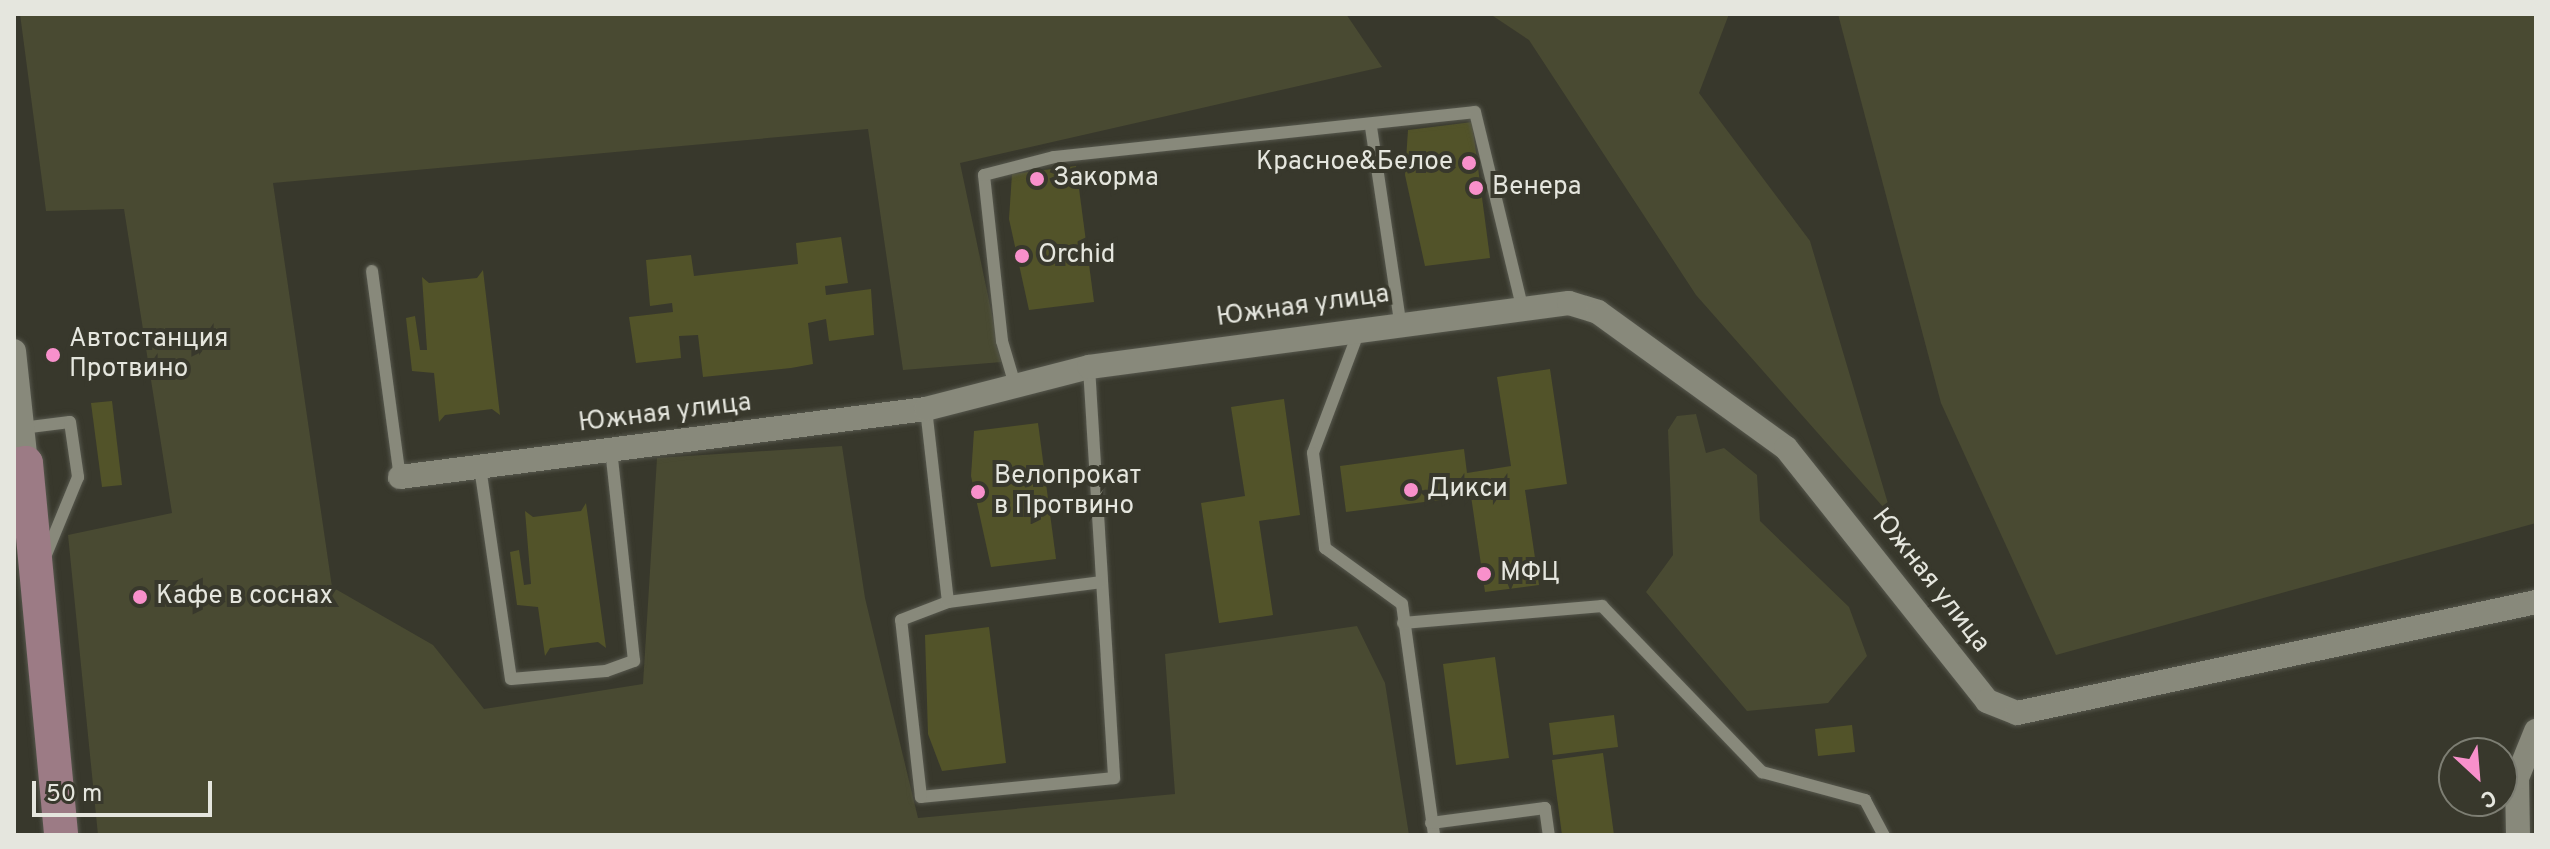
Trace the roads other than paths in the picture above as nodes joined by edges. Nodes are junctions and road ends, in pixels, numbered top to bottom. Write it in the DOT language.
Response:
graph roads {
  1 [pos="1371,127"];
  2 [pos="372,271"];
  3 [pos="1522,306"];
  4 [pos="1400,321"];
  5 [pos="1360,328"];
  6 [pos="14,351"];
  7 [pos="1089,367"];
  8 [pos="1015,385"];
  9 [pos="926,409"];
  10 [pos="22,428"];
  11 [pos="611,449"];
  12 [pos="20,464"];
  13 [pos="480,467"];
  14 [pos="400,477"];
  15 [pos="1102,582"];
  16 [pos="35,583"];
  17 [pos="948,602"];
  18 [pos="2536,602"];
  19 [pos="1403,623"];
  20 [pos="2536,731"];
  21 [pos="2518,760"];
  22 [pos="1433,829"];
  23 [pos="61,835"];
  24 [pos="1549,835"];
  25 [pos="1884,835"];
  1 -- 3 [label="lane"];
  1 -- 4 [label="lane"];
  1 -- 8 [label="lane"];
  2 -- 14 [label="lane"];
  3 -- 4 [label="street, Южная улица"];
  3 -- 18 [label="street, Южная улица"];
  4 -- 5 [label="street, Южная улица"];
  5 -- 7 [label="street, Южная улица"];
  5 -- 19 [label="lane"];
  6 -- 10 [label="street"];
  7 -- 8 [label="street, Южная улица"];
  7 -- 15 [label="lane"];
  8 -- 9 [label="street, Южная улица"];
  9 -- 11 [label="street, Южная улица"];
  9 -- 17 [label="lane"];
  10 -- 12 [label="street"];
  10 -- 16 [label="lane"];
  11 -- 13 [label="street, Южная улица"];
  11 -- 13 [label="lane"];
  12 -- 16 [label="street"];
  13 -- 14 [label="street, Южная улица"];
  15 -- 17 [label="lane"];
  15 -- 17 [label="lane"];
  16 -- 23 [label="street"];
  19 -- 22 [label="lane"];
  19 -- 25 [label="lane"];
  20 -- 21 [label="street"];
  22 -- 24 [label="lane"];
}
